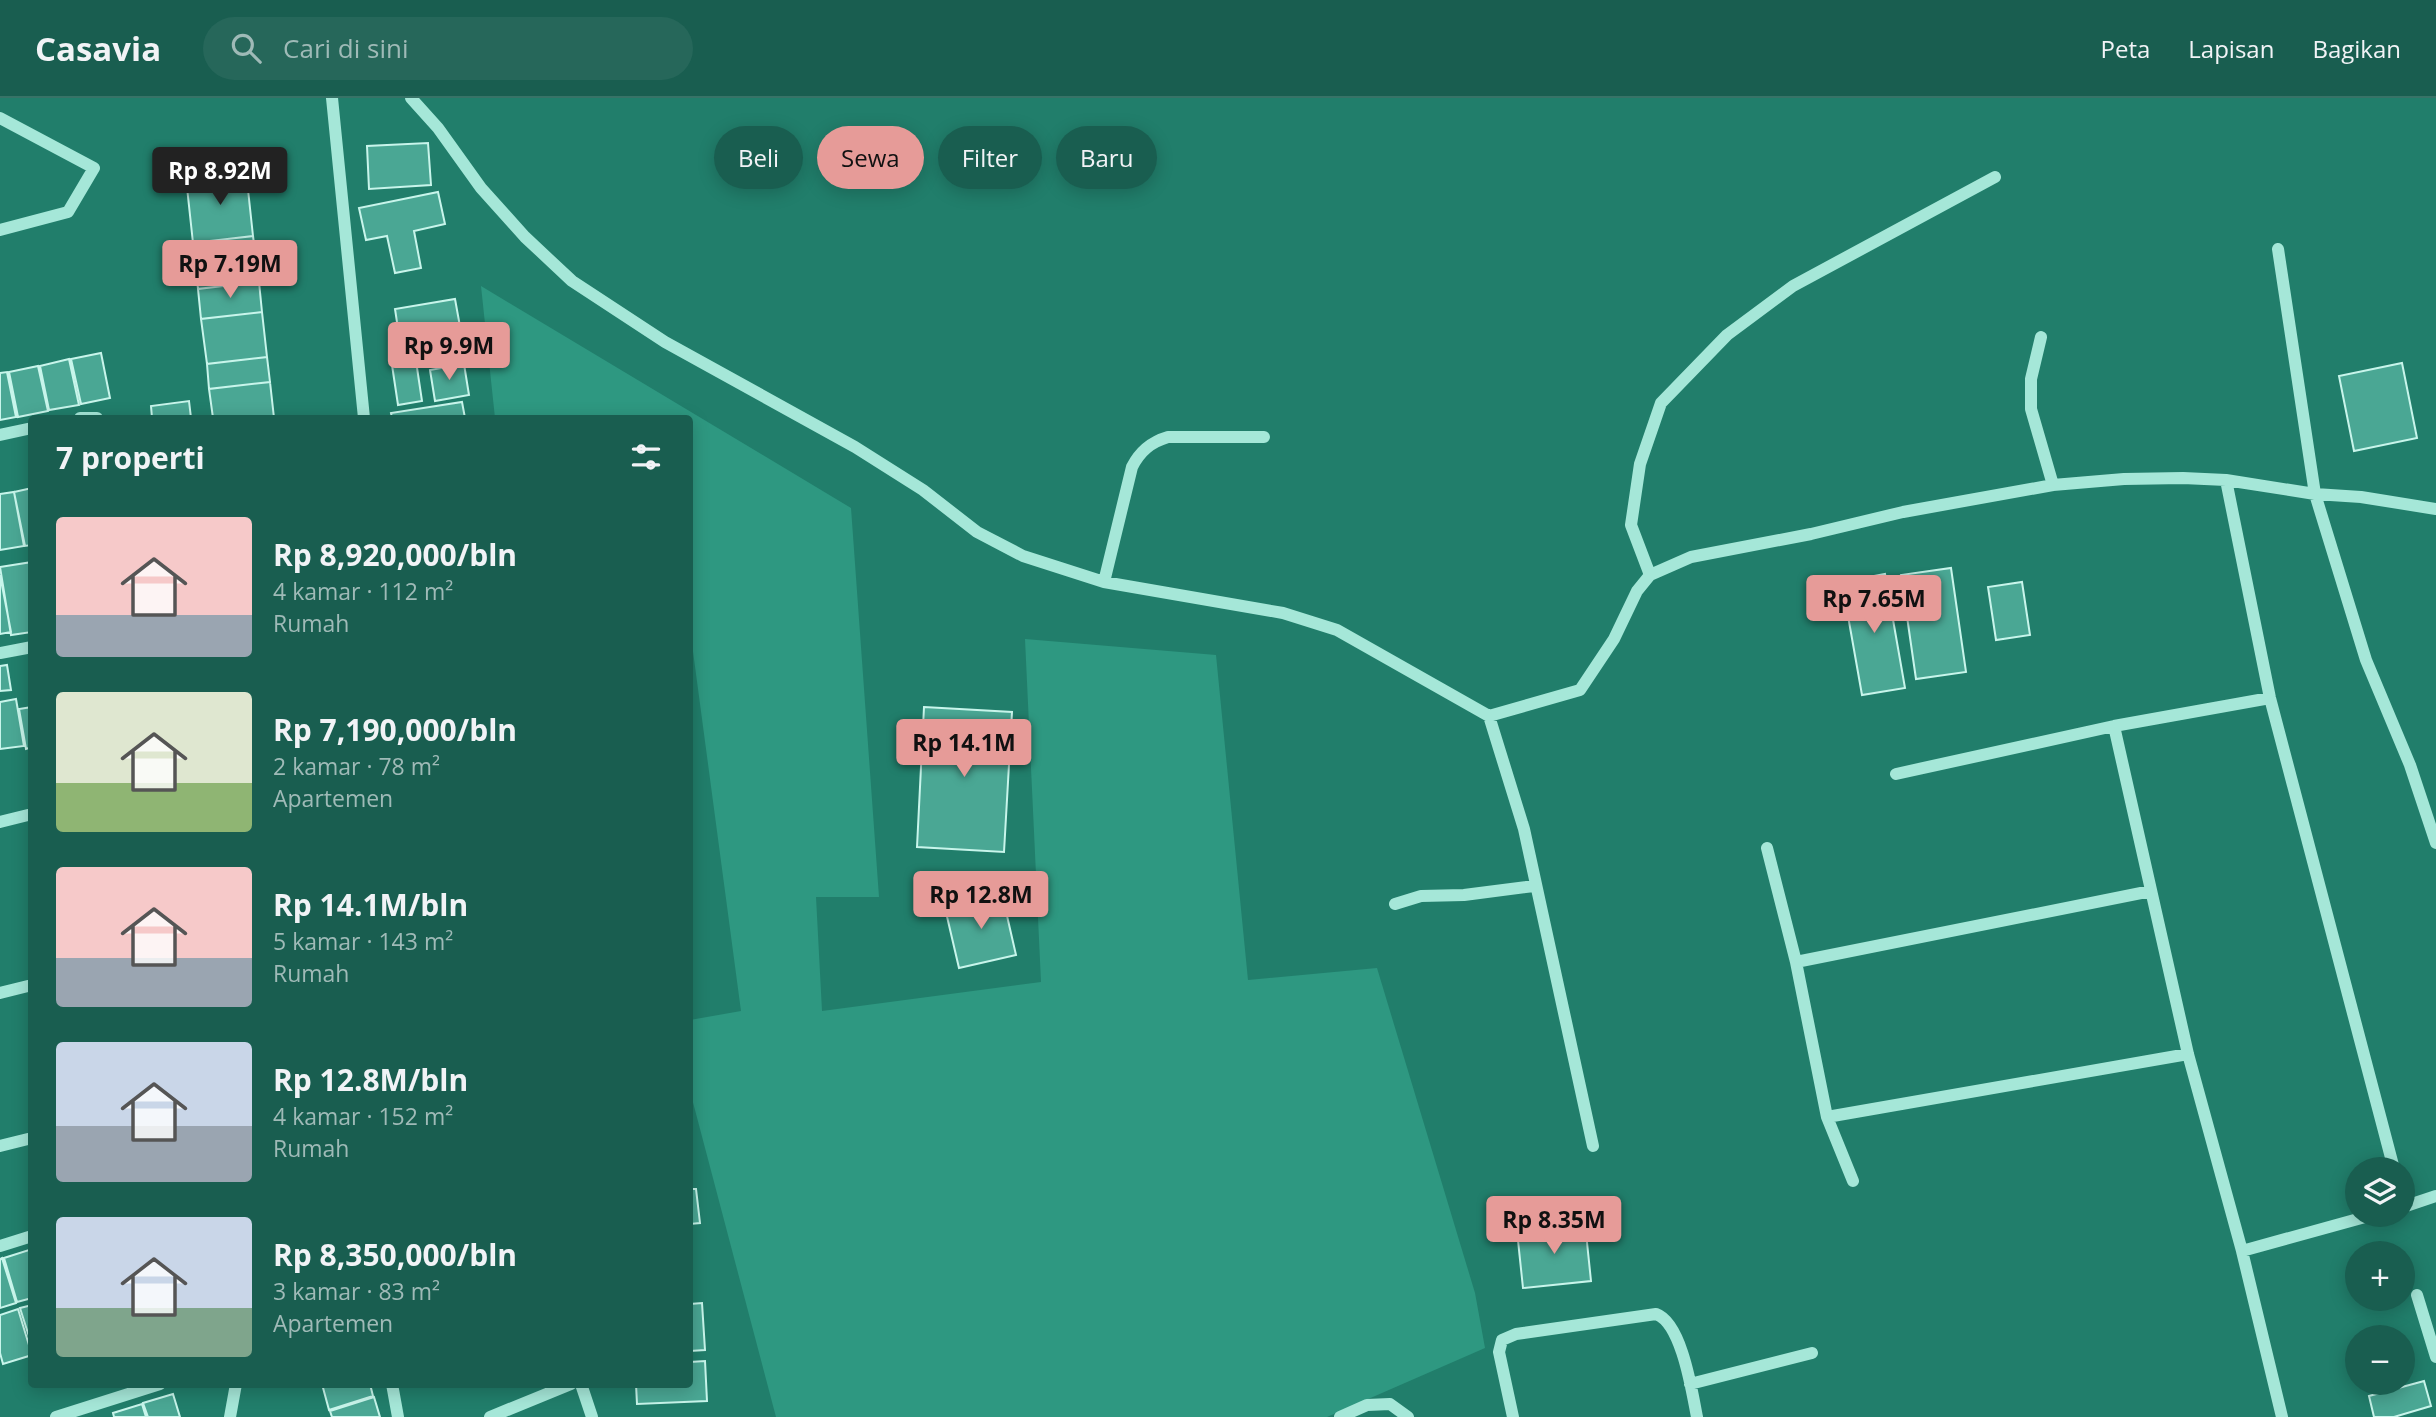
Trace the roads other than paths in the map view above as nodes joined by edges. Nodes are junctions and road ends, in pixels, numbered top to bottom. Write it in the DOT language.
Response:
graph roads {
  1 [pos="332,98"];
  2 [pos="411,98"];
  3 [pos="0,118"];
  4 [pos="1995,177"];
  5 [pos="0,230"];
  6 [pos="2278,249"];
  7 [pos="2041,337"];
  8 [pos="364,415"];
  9 [pos="28,429"];
  10 [pos="0,435"];
  11 [pos="1264,437"];
  12 [pos="2225,480"];
  13 [pos="2053,485"];
  14 [pos="2315,494"];
  15 [pos="2436,509"];
  16 [pos="1650,575"];
  17 [pos="1104,582"];
  18 [pos="28,649"];
  19 [pos="0,653"];
  20 [pos="2270,698"];
  21 [pos="1489,716"];
  22 [pos="2114,726"];
  23 [pos="1896,774"];
  24 [pos="28,815"];
  25 [pos="0,822"];
  26 [pos="2436,843"];
  27 [pos="1767,848"];
  28 [pos="1534,886"];
  29 [pos="2151,891"];
  30 [pos="1395,904"];
  31 [pos="1796,962"];
  32 [pos="28,986"];
  33 [pos="0,993"];
  34 [pos="2188,1054"];
  35 [pos="1828,1117"];
  36 [pos="28,1139"];
  37 [pos="0,1146"];
  38 [pos="1593,1146"];
  39 [pos="2391,1157"];
  40 [pos="1853,1181"];
  41 [pos="2436,1196"];
  42 [pos="2415,1202"];
  43 [pos="2345,1223"];
  44 [pos="28,1238"];
  45 [pos="0,1246"];
  46 [pos="2242,1251"];
  47 [pos="2417,1296"];
  48 [pos="1812,1353"];
  49 [pos="2436,1357"];
  50 [pos="1690,1384"];
  51 [pos="147,1388"];
  52 [pos="235,1388"];
  53 [pos="393,1388"];
  54 [pos="561,1388"];
  55 [pos="581,1388"];
  56 [pos="56,1417"];
  57 [pos="230,1417"];
  58 [pos="398,1417"];
  59 [pos="490,1417"];
  60 [pos="592,1417"];
  61 [pos="1340,1417"];
  62 [pos="1408,1417"];
  63 [pos="1513,1417"];
  64 [pos="1697,1417"];
  65 [pos="2282,1417"];
  1 -- 8 [label="street"];
  2 -- 17 [label="street"];
  3 -- 5 [label="street"];
  4 -- 16 [label="street"];
  6 -- 14 [label="street"];
  7 -- 13 [label="street"];
  9 -- 10 [label="street"];
  11 -- 17 [label="street"];
  12 -- 13 [label="street"];
  12 -- 14 [label="street"];
  12 -- 20 [label="street"];
  13 -- 16 [label="street"];
  14 -- 15 [label="street"];
  14 -- 26 [label="street"];
  16 -- 21 [label="street"];
  17 -- 21 [label="street"];
  18 -- 19 [label="street"];
  20 -- 22 [label="street"];
  20 -- 39 [label="street"];
  21 -- 28 [label="street"];
  22 -- 23 [label="street"];
  22 -- 29 [label="street"];
  24 -- 25 [label="street"];
  27 -- 31 [label="street"];
  28 -- 30 [label="street"];
  28 -- 38 [label="street"];
  29 -- 31 [label="street"];
  29 -- 34 [label="street"];
  31 -- 35 [label="street"];
  32 -- 33 [label="street"];
  34 -- 35 [label="street"];
  34 -- 46 [label="street"];
  35 -- 40 [label="street"];
  36 -- 37 [label="street"];
  41 -- 42 [label="street"];
  43 -- 46 [label="street"];
  44 -- 45 [label="street"];
  46 -- 65 [label="street"];
  47 -- 49 [label="street"];
  48 -- 50 [label="street"];
  50 -- 63 [label="street"];
  50 -- 64 [label="street"];
  51 -- 56 [label="street"];
  52 -- 57 [label="street"];
  53 -- 58 [label="street"];
  54 -- 59 [label="street"];
  55 -- 60 [label="street"];
  61 -- 62 [label="street"];
}
